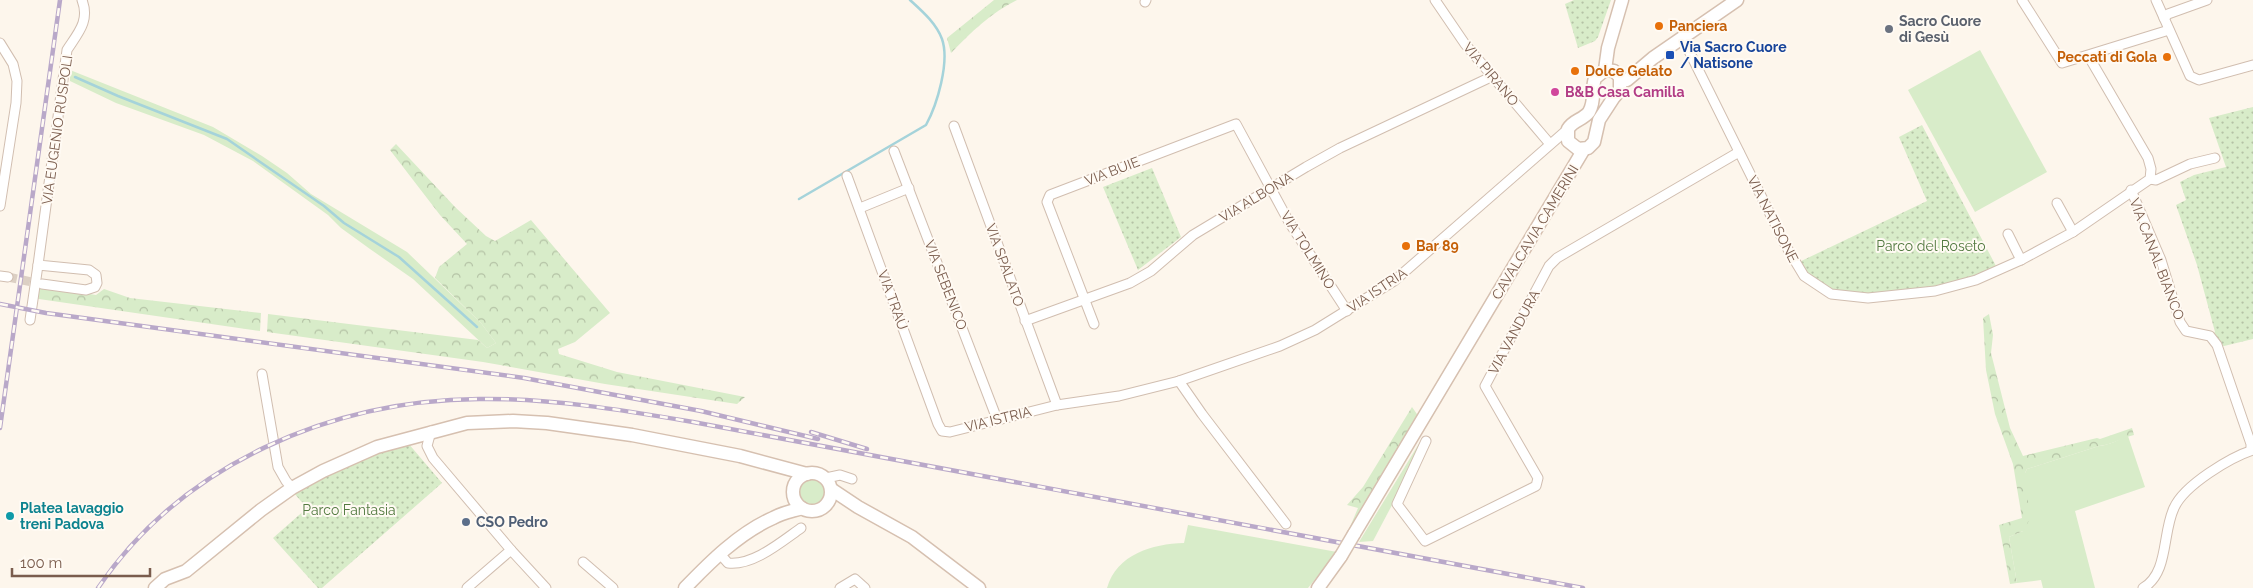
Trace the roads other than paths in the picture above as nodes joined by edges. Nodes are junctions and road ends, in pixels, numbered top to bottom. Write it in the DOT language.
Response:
graph roads {
  1 [pos="82,0"];
  2 [pos="1435,0"];
  3 [pos="1622,0"];
  4 [pos="1737,0"];
  5 [pos="2022,0"];
  6 [pos="2156,0"];
  7 [pos="2207,0"];
  8 [pos="2164,18"];
  9 [pos="2169,30"];
  10 [pos="1682,37"];
  11 [pos="0,43"];
  12 [pos="2089,56"];
  13 [pos="2253,65"];
  14 [pos="1605,70"];
  15 [pos="1493,76"];
  16 [pos="1622,81"];
  17 [pos="1595,90"];
  18 [pos="1614,97"];
  19 [pos="1580,120"];
  20 [pos="954,126"];
  21 [pos="1568,129"];
  22 [pos="1596,130"];
  23 [pos="1550,144"];
  24 [pos="1584,149"];
  25 [pos="894,150"];
  26 [pos="1739,152"];
  27 [pos="2216,158"];
  28 [pos="848,176"];
  29 [pos="2150,179"];
  30 [pos="909,188"];
  31 [pos="1271,188"];
  32 [pos="2131,190"];
  33 [pos="2058,203"];
  34 [pos="0,206"];
  35 [pos="860,208"];
  36 [pos="2073,232"];
  37 [pos="2008,234"];
  38 [pos="2021,260"];
  39 [pos="38,265"];
  40 [pos="42,284"];
  41 [pos="1083,298"];
  42 [pos="1347,311"];
  43 [pos="30,320"];
  44 [pos="1024,320"];
  45 [pos="1094,324"];
  46 [pos="262,374"];
  47 [pos="1179,381"];
  48 [pos="1057,405"];
  49 [pos="997,419"];
  50 [pos="938,424"];
  51 [pos="431,432"];
  52 [pos="1426,441"];
  53 [pos="2252,450"];
  54 [pos="771,464"];
  55 [pos="807,474"];
  56 [pos="852,479"];
  57 [pos="828,484"];
  58 [pos="292,488"];
  59 [pos="794,491"];
  60 [pos="825,506"];
  61 [pos="858,507"];
  62 [pos="802,508"];
  63 [pos="772,518"];
  64 [pos="1286,524"];
  65 [pos="801,528"];
  66 [pos="511,550"];
  67 [pos="720,554"];
  68 [pos="583,562"];
  69 [pos="156,587"];
  70 [pos="467,588"];
  71 [pos="546,588"];
  72 [pos="613,588"];
  73 [pos="685,588"];
  74 [pos="840,588"];
  75 [pos="865,588"];
  76 [pos="979,588"];
  77 [pos="1318,588"];
  78 [pos="2143,588"];
  1 -- 39 [label="street, VIA EUGENIO RUSPOLI"];
  2 -- 15 [label="street, VIA PIRANO"];
  3 -- 14 [label="main road"];
  4 -- 10 [label="main road"];
  5 -- 12 [label="street"];
  6 -- 8 [label="street"];
  7 -- 8 [label="street"];
  8 -- 9 [label="street"];
  9 -- 12 [label="street"];
  9 -- 13 [label="street"];
  10 -- 16 [label="main road"];
  10 -- 26 [label="street, VIA NATISONE"];
  11 -- 34 [label="street"];
  12 -- 29 [label="street"];
  14 -- 16 [label="main road"];
  14 -- 17 [label="main road"];
  15 -- 23 [label="street, VIA PIRANO"];
  15 -- 31 [label="street, VIA ALBONA"];
  16 -- 18 [label="main road"];
  17 -- 18 [label="main road"];
  17 -- 19 [label="main road"];
  18 -- 22 [label="main road"];
  19 -- 21 [label="main road"];
  19 -- 22 [label="main road"];
  20 -- 44 [label="street, VIA SPALATO"];
  21 -- 23 [label="street, VIA ISTRIA"];
  21 -- 24 [label="main road"];
  22 -- 24 [label="main road"];
  23 -- 42 [label="street, VIA ISTRIA"];
  24 -- 77 [label="main road, CAVALCAVIA CAMERINI, bridge"];
  25 -- 30 [label="street, VIA SEBENICO"];
  26 -- 38 [label="street, VIA NATISONE"];
  26 -- 52 [label="street, VIA VANDURA"];
  27 -- 29 [label="street, VIA NATISONE"];
  28 -- 35 [label="street, VIA TRAÙ"];
  29 -- 32 [label="street, VIA NATISONE"];
  30 -- 35 [label="street"];
  30 -- 49 [label="street, VIA SEBENICO"];
  31 -- 41 [label="street, VIA ALBONA"];
  31 -- 41 [label="street, VIA BUIE"];
  31 -- 42 [label="street, VIA TOLMINO"];
  32 -- 36 [label="street, VIA NATISONE"];
  32 -- 53 [label="street, VIA CANAL BIANCO"];
  33 -- 36 [label="street"];
  35 -- 50 [label="street, VIA TRAÙ"];
  36 -- 38 [label="street, VIA NATISONE"];
  37 -- 38 [label="street"];
  39 -- 40 [label="street"];
  39 -- 43 [label="street, VIA EUGENIO RUSPOLI"];
  41 -- 44 [label="street, VIA ALBONA"];
  41 -- 45 [label="street, VIA BUIE"];
  42 -- 47 [label="street, VIA ISTRIA"];
  44 -- 48 [label="street, VIA SPALATO"];
  46 -- 58 [label="street"];
  47 -- 48 [label="street, VIA ISTRIA"];
  47 -- 64 [label="street"];
  48 -- 49 [label="street, VIA ISTRIA"];
  49 -- 50 [label="street, VIA ISTRIA"];
  51 -- 54 [label="main road"];
  51 -- 58 [label="main road"];
  51 -- 66 [label="street"];
  53 -- 78 [label="street"];
  54 -- 55 [label="main road"];
  54 -- 59 [label="main road"];
  55 -- 57 [label="main road"];
  55 -- 59 [label="main road"];
  56 -- 57 [label="street"];
  57 -- 60 [label="main road"];
  57 -- 61 [label="main road"];
  58 -- 69 [label="main road"];
  59 -- 62 [label="main road"];
  59 -- 63 [label="main road"];
  60 -- 61 [label="main road"];
  60 -- 62 [label="main road"];
  61 -- 76 [label="main road"];
  62 -- 63 [label="main road"];
  63 -- 67 [label="main road"];
  65 -- 67 [label="street"];
  66 -- 70 [label="street"];
  66 -- 71 [label="street"];
  67 -- 73 [label="main road"];
  68 -- 72 [label="street"];
  74 -- 75 [label="street"];
}
